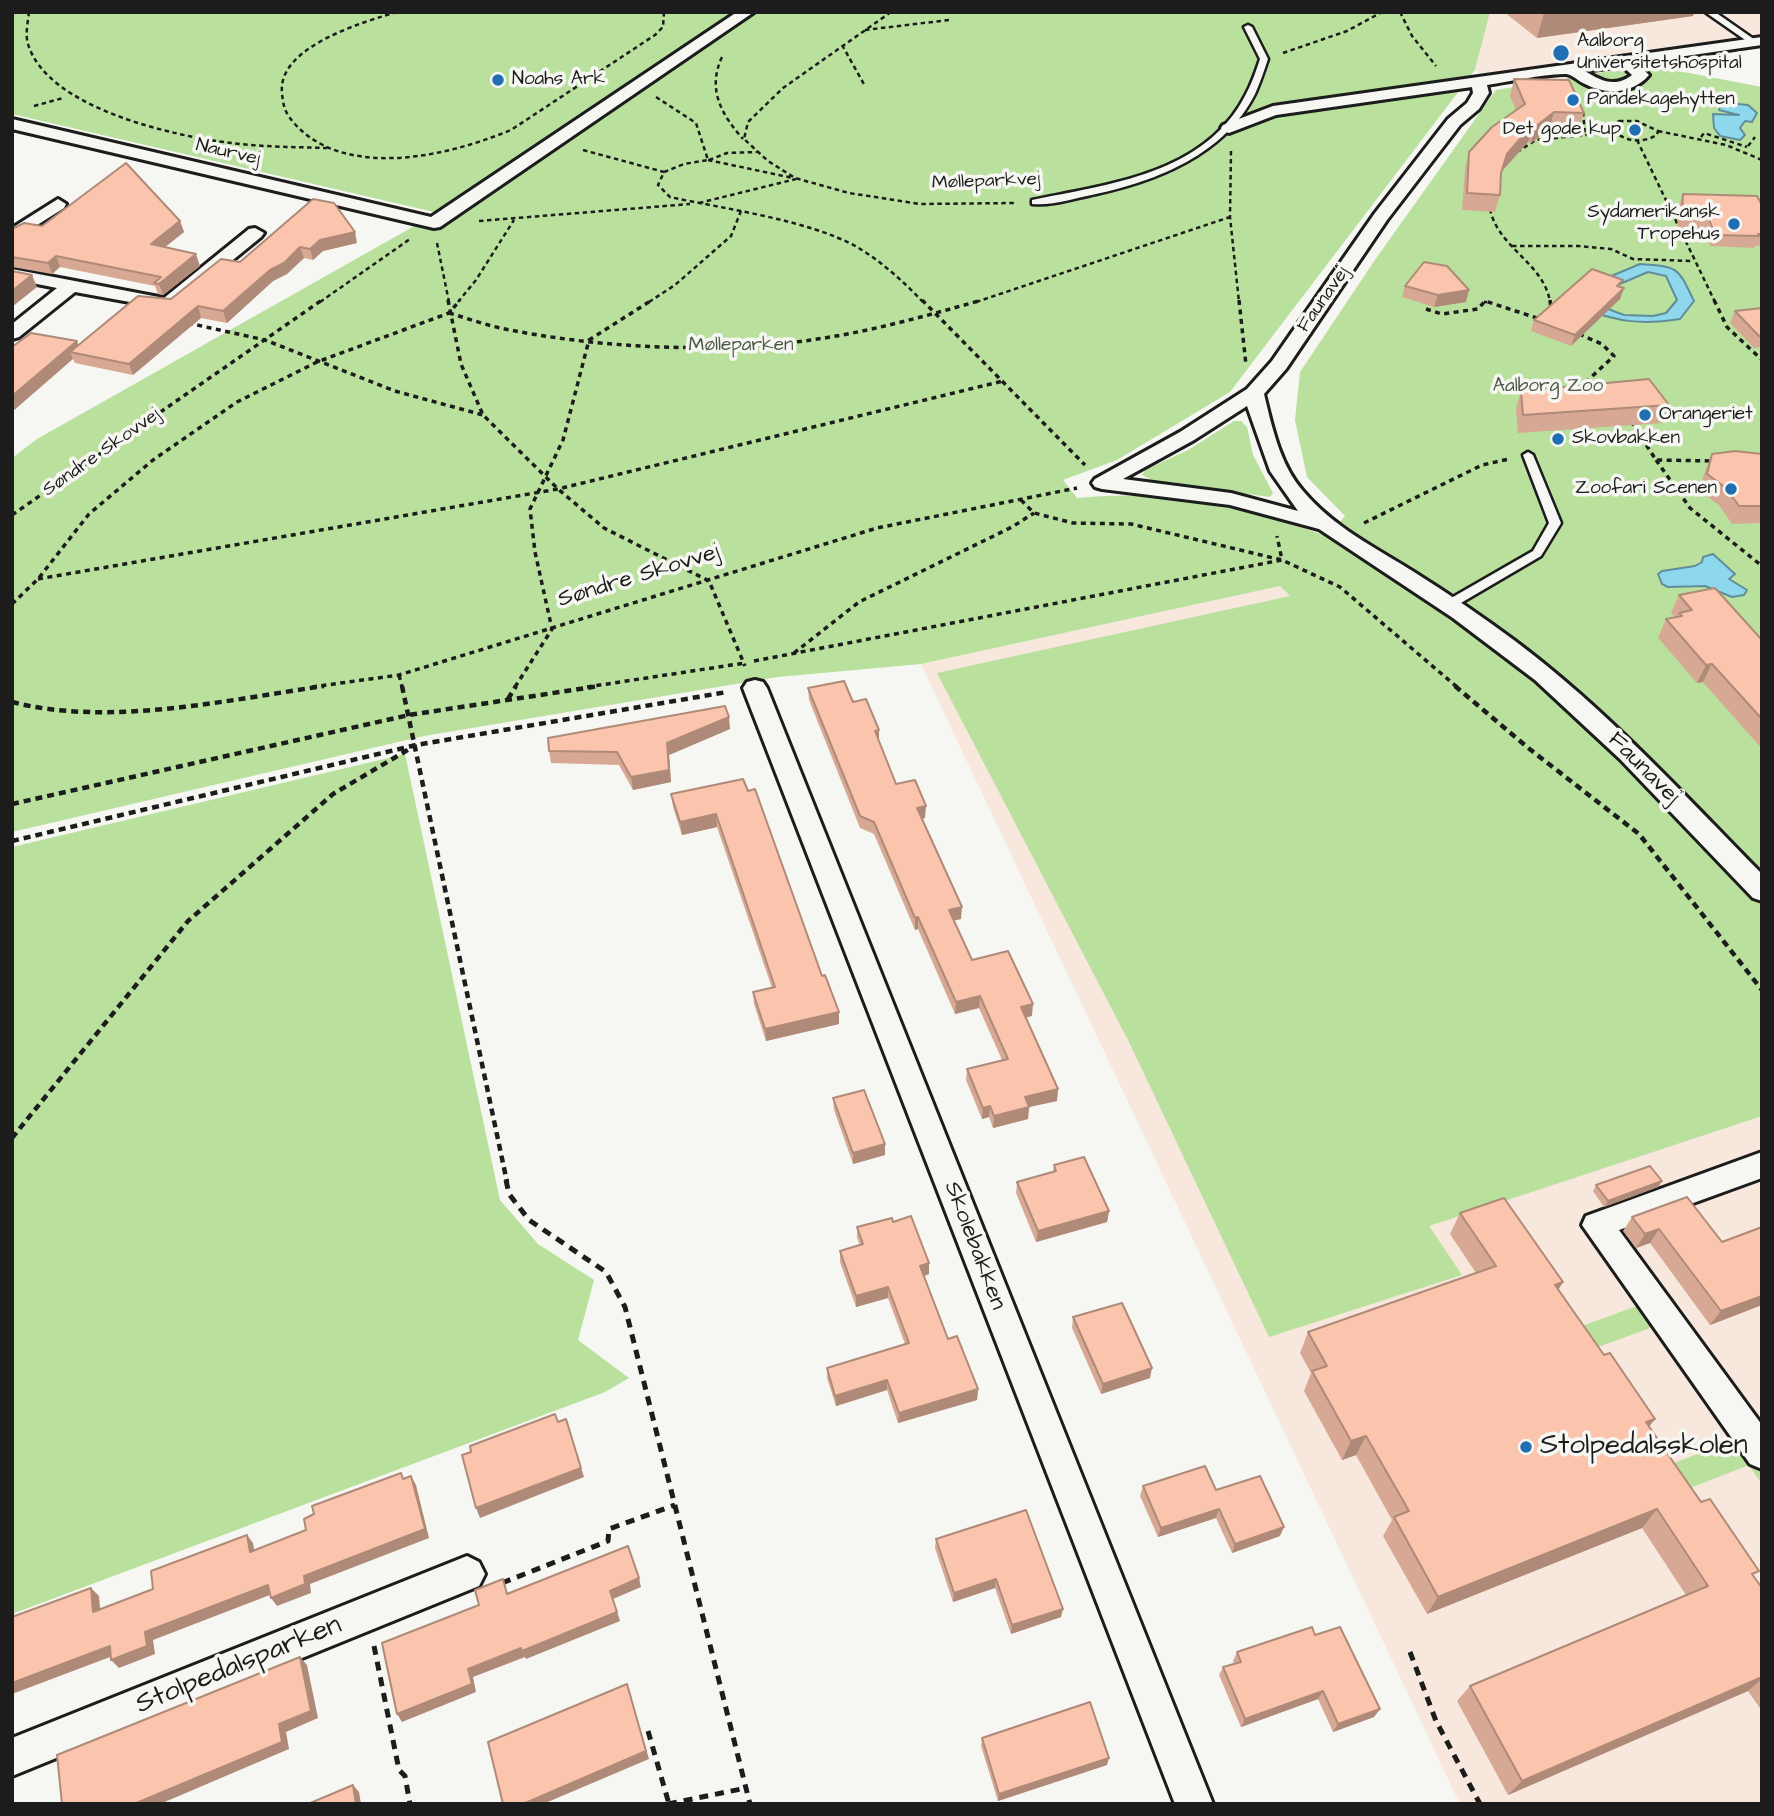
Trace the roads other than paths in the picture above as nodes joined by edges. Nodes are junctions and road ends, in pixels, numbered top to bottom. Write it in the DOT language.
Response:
graph roads {
  1 [pos="747,12"];
  2 [pos="1709,12"];
  3 [pos="1248,27"];
  4 [pos="1758,42"];
  5 [pos="1626,61"];
  6 [pos="1572,69"];
  7 [pos="1479,82"];
  8 [pos="12,124"];
  9 [pos="1229,128"];
  10 [pos="1035,202"];
  11 [pos="58,204"];
  12 [pos="255,233"];
  13 [pos="12,236"];
  14 [pos="12,274"];
  15 [pos="71,286"];
  16 [pos="12,333"];
  17 [pos="1254,393"];
  18 [pos="1528,455"];
  19 [pos="1334,530"];
  20 [pos="1450,604"];
  21 [pos="749,675"];
  22 [pos="1762,891"];
  23 [pos="1762,1165"];
  24 [pos="1762,1453"];
  25 [pos="467,1574"];
  26 [pos="12,1757"];
  27 [pos="1194,1804"];
  1 -- 8 [label="street, Naurvej"];
  2 -- 4 [label="lane"];
  3 -- 9 [label="lane, Mølleparkvej"];
  4 -- 5 [label="street, Mølleparkvej"];
  5 -- 6 [label="street, Mølleparkvej"];
  5 -- 6 [label="street"];
  6 -- 7 [label="street, Mølleparkvej"];
  7 -- 9 [label="street, Mølleparkvej"];
  7 -- 17 [label="street, Faunavej"];
  9 -- 10 [label="lane, Mølleparkvej"];
  11 -- 13 [label="street"];
  12 -- 15 [label="street"];
  14 -- 15 [label="street"];
  15 -- 16 [label="street"];
  17 -- 19 [label="street, Faunavej"];
  17 -- 19 [label="street, Faunavej"];
  18 -- 20 [label="lane"];
  19 -- 20 [label="street, Faunavej"];
  20 -- 22 [label="street, Faunavej"];
  21 -- 27 [label="street, Skolebakken"];
  23 -- 24 [label="street"];
  25 -- 26 [label="street, Stolpedalsparken"];
}
